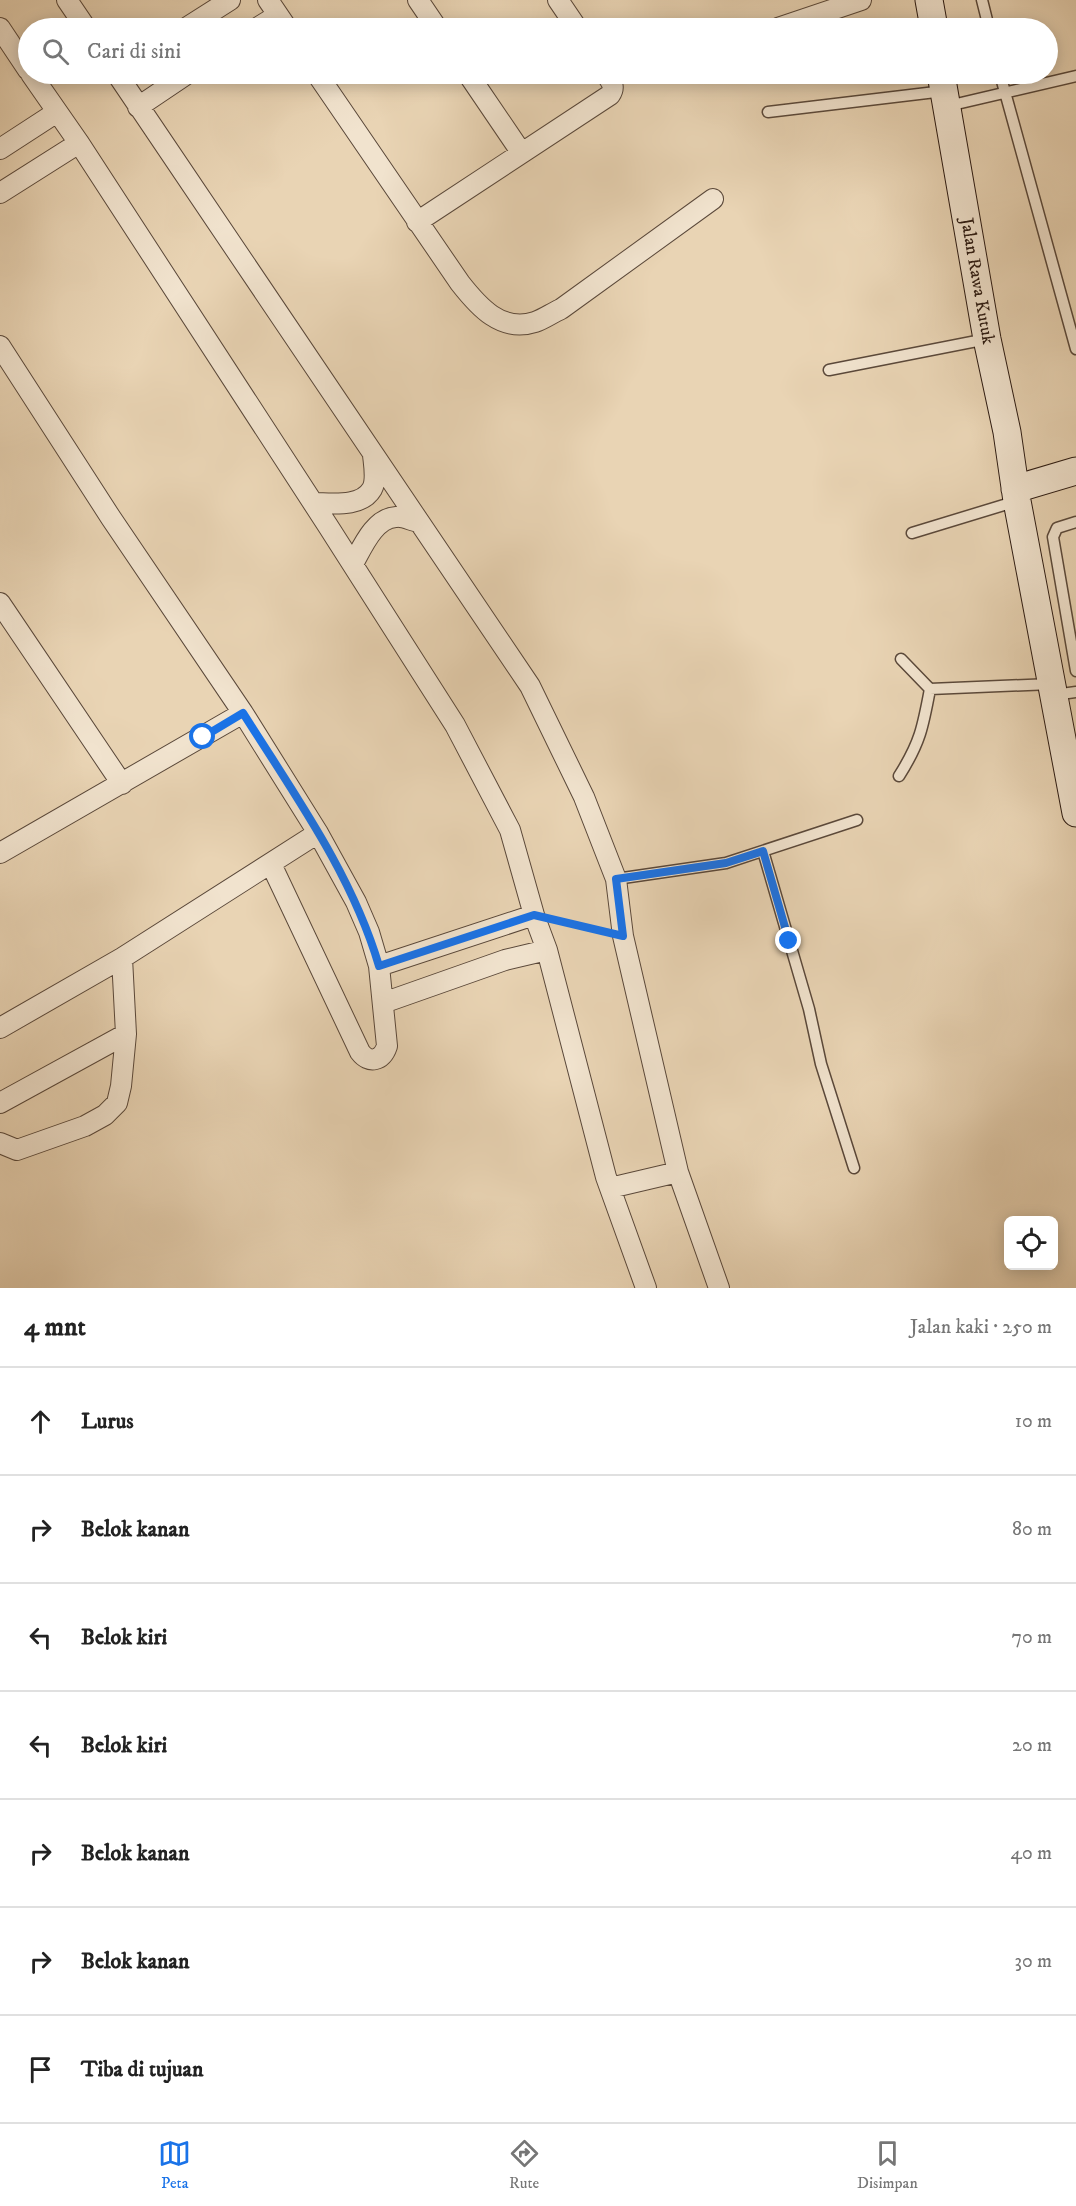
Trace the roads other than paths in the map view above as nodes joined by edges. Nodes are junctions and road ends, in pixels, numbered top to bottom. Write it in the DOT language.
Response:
graph roads {
  1 [pos="67,0"];
  2 [pos="230,0"];
  3 [pos="418,0"];
  4 [pos="558,0"];
  5 [pos="861,0"];
  6 [pos="929,0"];
  7 [pos="982,0"];
  8 [pos="79,18"];
  9 [pos="202,18"];
  10 [pos="430,18"];
  11 [pos="570,18"];
  12 [pos="808,18"];
  13 [pos="932,18"];
  14 [pos="986,18"];
  15 [pos="0,28"];
  16 [pos="18,54"];
  17 [pos="1076,76"];
  18 [pos="1058,80"];
  19 [pos="38,84"];
  20 [pos="123,84"];
  21 [pos="172,84"];
  22 [pos="324,84"];
  23 [pos="475,84"];
  24 [pos="613,84"];
  25 [pos="1003,84"];
  26 [pos="1040,84"];
  27 [pos="944,90"];
  28 [pos="1005,92"];
  29 [pos="138,107"];
  30 [pos="57,112"];
  31 [pos="768,112"];
  32 [pos="79,143"];
  33 [pos="0,149"];
  34 [pos="520,152"];
  35 [pos="0,193"];
  36 [pos="713,199"];
  37 [pos="417,222"];
  38 [pos="987,339"];
  39 [pos="0,346"];
  40 [pos="1076,349"];
  41 [pos="829,370"];
  42 [pos="373,455"];
  43 [pos="1076,471"];
  44 [pos="1016,495"];
  45 [pos="313,503"];
  46 [pos="419,522"];
  47 [pos="1076,522"];
  48 [pos="912,533"];
  49 [pos="353,564"];
  50 [pos="0,603"];
  51 [pos="901,659"];
  52 [pos="1076,671"];
  53 [pos="930,689"];
  54 [pos="1060,690"];
  55 [pos="243,713"];
  56 [pos="899,776"];
  57 [pos="122,784"];
  58 [pos="1076,813"];
  59 [pos="857,820"];
  60 [pos="318,833"];
  61 [pos="763,851"];
  62 [pos="0,853"];
  63 [pos="271,864"];
  64 [pos="616,879"];
  65 [pos="534,915"];
  66 [pos="547,950"];
  67 [pos="122,958"];
  68 [pos="379,966"];
  69 [pos="383,1004"];
  70 [pos="0,1028"];
  71 [pos="126,1034"];
  72 [pos="0,1103"];
  73 [pos="0,1143"];
  74 [pos="855,1168"];
  75 [pos="678,1172"];
  76 [pos="610,1188"];
  77 [pos="646,1288"];
  78 [pos="719,1288"];
  1 -- 8 [label="street"];
  2 -- 9 [label="street"];
  3 -- 10 [label="street"];
  4 -- 11 [label="street"];
  5 -- 12 [label="street"];
  6 -- 13 [label="street"];
  7 -- 14 [label="lane"];
  15 -- 16 [label="street"];
  17 -- 18 [label="lane"];
  19 -- 30 [label="street"];
  20 -- 29 [label="street"];
  21 -- 29 [label="street"];
  22 -- 37 [label="street"];
  23 -- 34 [label="street"];
  24 -- 34 [label="street"];
  25 -- 28 [label="lane"];
  26 -- 28 [label="lane"];
  27 -- 28 [label="lane"];
  27 -- 31 [label="lane"];
  27 -- 38 [label="street, Jalan Rawa Kutuk"];
  28 -- 40 [label="lane"];
  29 -- 42 [label="street"];
  30 -- 32 [label="street"];
  30 -- 33 [label="street"];
  32 -- 35 [label="street"];
  32 -- 45 [label="street"];
  34 -- 37 [label="street"];
  36 -- 37 [label="street"];
  38 -- 41 [label="lane"];
  38 -- 44 [label="street, Jalan Rawa Kutuk"];
  39 -- 55 [label="street"];
  42 -- 45 [label="street"];
  42 -- 46 [label="street"];
  43 -- 44 [label="street"];
  44 -- 48 [label="lane"];
  44 -- 54 [label="street, Jalan Rawa Kutuk"];
  45 -- 49 [label="street"];
  46 -- 49 [label="street"];
  46 -- 64 [label="street"];
  47 -- 52 [label="lane"];
  49 -- 65 [label="street"];
  50 -- 57 [label="street"];
  51 -- 53 [label="lane"];
  53 -- 54 [label="lane"];
  53 -- 56 [label="lane"];
  54 -- 58 [label="street, Jalan Rawa Kutuk"];
  55 -- 57 [label="street"];
  55 -- 60 [label="street"];
  57 -- 62 [label="street"];
  59 -- 61 [label="lane"];
  60 -- 63 [label="street"];
  60 -- 68 [label="street"];
  61 -- 64 [label="lane"];
  61 -- 74 [label="lane"];
  63 -- 67 [label="street"];
  63 -- 69 [label="street"];
  64 -- 75 [label="street"];
  65 -- 66 [label="street"];
  65 -- 68 [label="street"];
  66 -- 69 [label="street"];
  66 -- 76 [label="street"];
  67 -- 70 [label="street"];
  67 -- 71 [label="street"];
  68 -- 69 [label="street"];
  71 -- 72 [label="street"];
  71 -- 73 [label="street"];
  75 -- 76 [label="street"];
  75 -- 78 [label="street"];
  76 -- 77 [label="street"];
}
